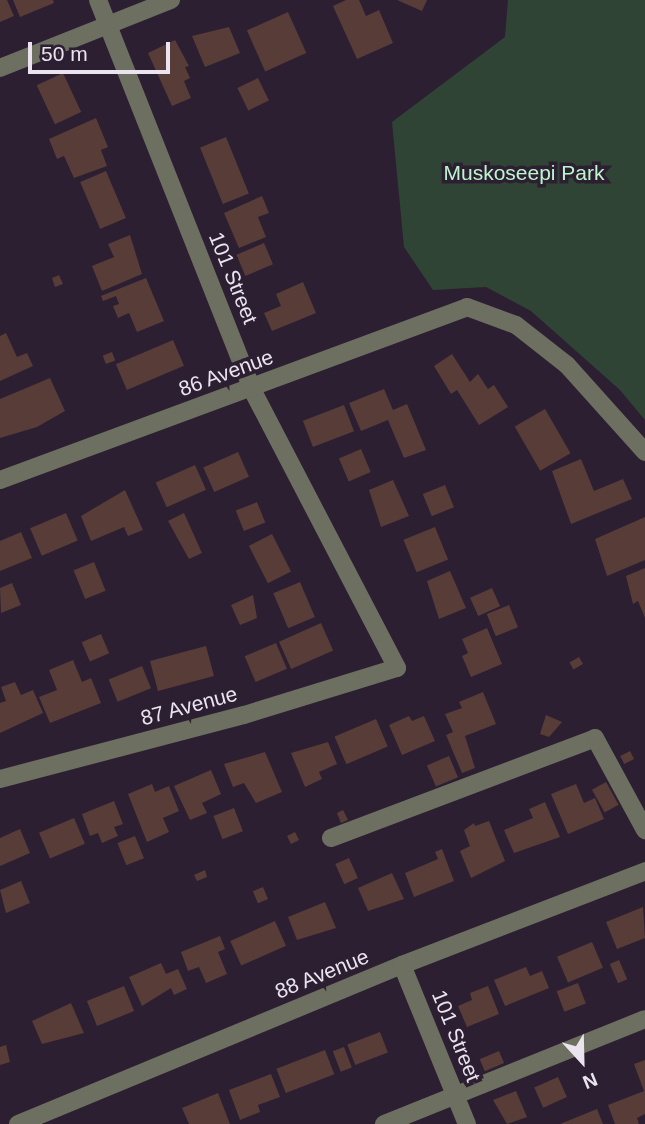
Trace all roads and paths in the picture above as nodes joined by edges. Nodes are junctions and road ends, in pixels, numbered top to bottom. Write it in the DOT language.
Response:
graph roads {
  1 [pos="98,0"];
  2 [pos="171,0"];
  3 [pos="109,26"];
  4 [pos="0,68"];
  5 [pos="252,389"];
  6 [pos="645,452"];
  7 [pos="0,480"];
  8 [pos="389,673"];
  9 [pos="0,779"];
  10 [pos="645,831"];
  11 [pos="331,838"];
  12 [pos="645,871"];
  13 [pos="402,965"];
  14 [pos="645,1019"];
  15 [pos="456,1095"];
  16 [pos="18,1124"];
  17 [pos="384,1124"];
  18 [pos="467,1124"];
  1 -- 3 [label="street, 101 Street"];
  2 -- 3 [label="street"];
  3 -- 4 [label="street"];
  3 -- 5 [label="street, 101 Street"];
  5 -- 6 [label="street, 86 Avenue"];
  5 -- 7 [label="street, 86 Avenue"];
  5 -- 8 [label="street, 101 Street"];
  8 -- 9 [label="street, 87 Avenue"];
  10 -- 11 [label="street"];
  12 -- 13 [label="street, 88 Avenue"];
  13 -- 15 [label="street, 101 Street"];
  13 -- 16 [label="street, 88 Avenue"];
  14 -- 15 [label="street"];
  15 -- 17 [label="street"];
  15 -- 18 [label="street, 101 Street"];
}
